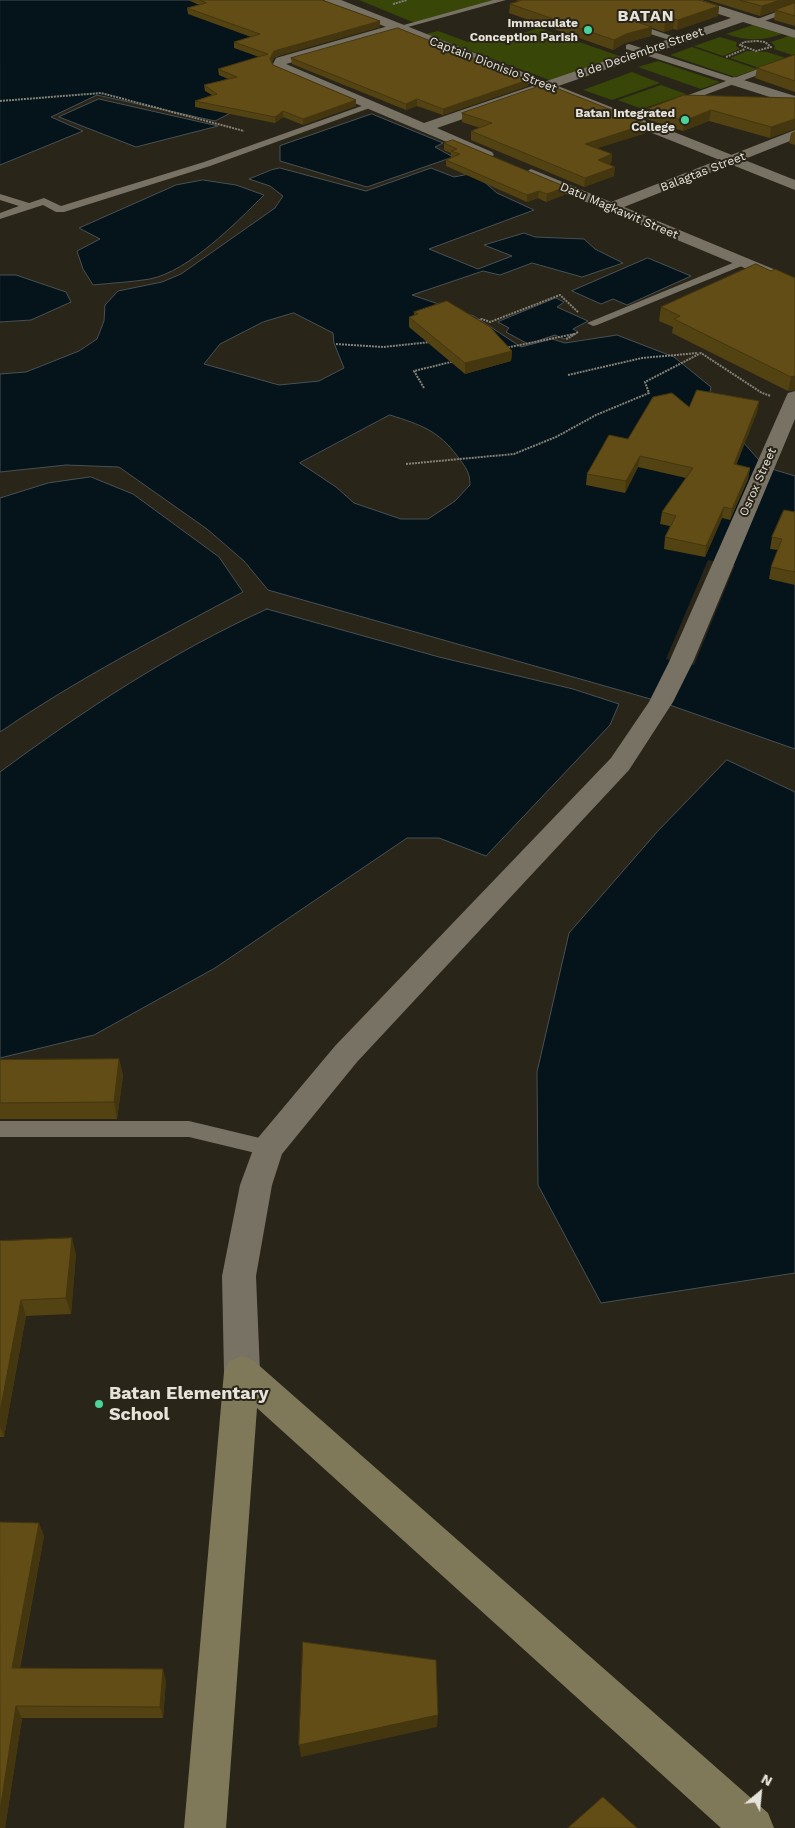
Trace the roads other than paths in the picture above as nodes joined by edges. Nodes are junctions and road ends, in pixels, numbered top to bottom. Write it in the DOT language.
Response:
graph roads {
  1 [pos="330,0"];
  2 [pos="502,0"];
  3 [pos="688,0"];
  4 [pos="795,7"];
  5 [pos="742,18"];
  6 [pos="756,22"];
  7 [pos="634,26"];
  8 [pos="397,28"];
  9 [pos="795,34"];
  10 [pos="679,40"];
  11 [pos="629,47"];
  12 [pos="645,51"];
  13 [pos="795,58"];
  14 [pos="734,81"];
  15 [pos="544,86"];
  16 [pos="795,101"];
  17 [pos="374,105"];
  18 [pos="633,119"];
  19 [pos="424,128"];
  20 [pos="795,134"];
  21 [pos="734,160"];
  22 [pos="795,185"];
  23 [pos="0,197"];
  24 [pos="30,206"];
  25 [pos="611,207"];
  26 [pos="0,216"];
  27 [pos="740,263"];
  28 [pos="795,284"];
  29 [pos="593,323"];
  30 [pos="794,400"];
  31 [pos="0,1130"];
  32 [pos="268,1148"];
  33 [pos="242,1372"];
  34 [pos="205,1828"];
  35 [pos="753,1828"];
  1 -- 8 [label="street, Captain Dionisio Street"];
  2 -- 8 [label="lane"];
  3 -- 5 [label="street"];
  4 -- 6 [label="lane"];
  5 -- 6 [label="street"];
  5 -- 10 [label="street, 8 de Deciembre Street"];
  6 -- 9 [label="street"];
  7 -- 10 [label="lane"];
  8 -- 15 [label="street, Captain Dionisio Street"];
  8 -- 17 [label="street, Datu Magkawit Street"];
  10 -- 12 [label="street, 8 de Deciembre Street"];
  11 -- 12 [label="lane"];
  12 -- 14 [label="lane"];
  12 -- 15 [label="street, 8 de Deciembre Street"];
  13 -- 14 [label="lane"];
  14 -- 16 [label="street"];
  14 -- 18 [label="lane"];
  15 -- 18 [label="street, Captain Dionisio Street"];
  15 -- 19 [label="street, 8 de Deciembre Street"];
  17 -- 19 [label="street, Datu Magkawit Street"];
  17 -- 24 [label="lane"];
  18 -- 21 [label="street, Captain Dionisio Street"];
  19 -- 25 [label="street, Datu Magkawit Street"];
  20 -- 21 [label="street, Balagtas Street"];
  21 -- 22 [label="street, Captain Dionisio Street"];
  21 -- 25 [label="street, Balagtas Street"];
  23 -- 24 [label="lane"];
  24 -- 26 [label="lane"];
  25 -- 27 [label="street, Datu Magkawit Street"];
  27 -- 28 [label="street, Datu Magkawit Street"];
  27 -- 29 [label="lane"];
  30 -- 32 [label="street, Osrox Street"];
  31 -- 32 [label="lane"];
  32 -- 33 [label="street"];
  33 -- 34 [label="main road"];
  33 -- 35 [label="main road"];
}
